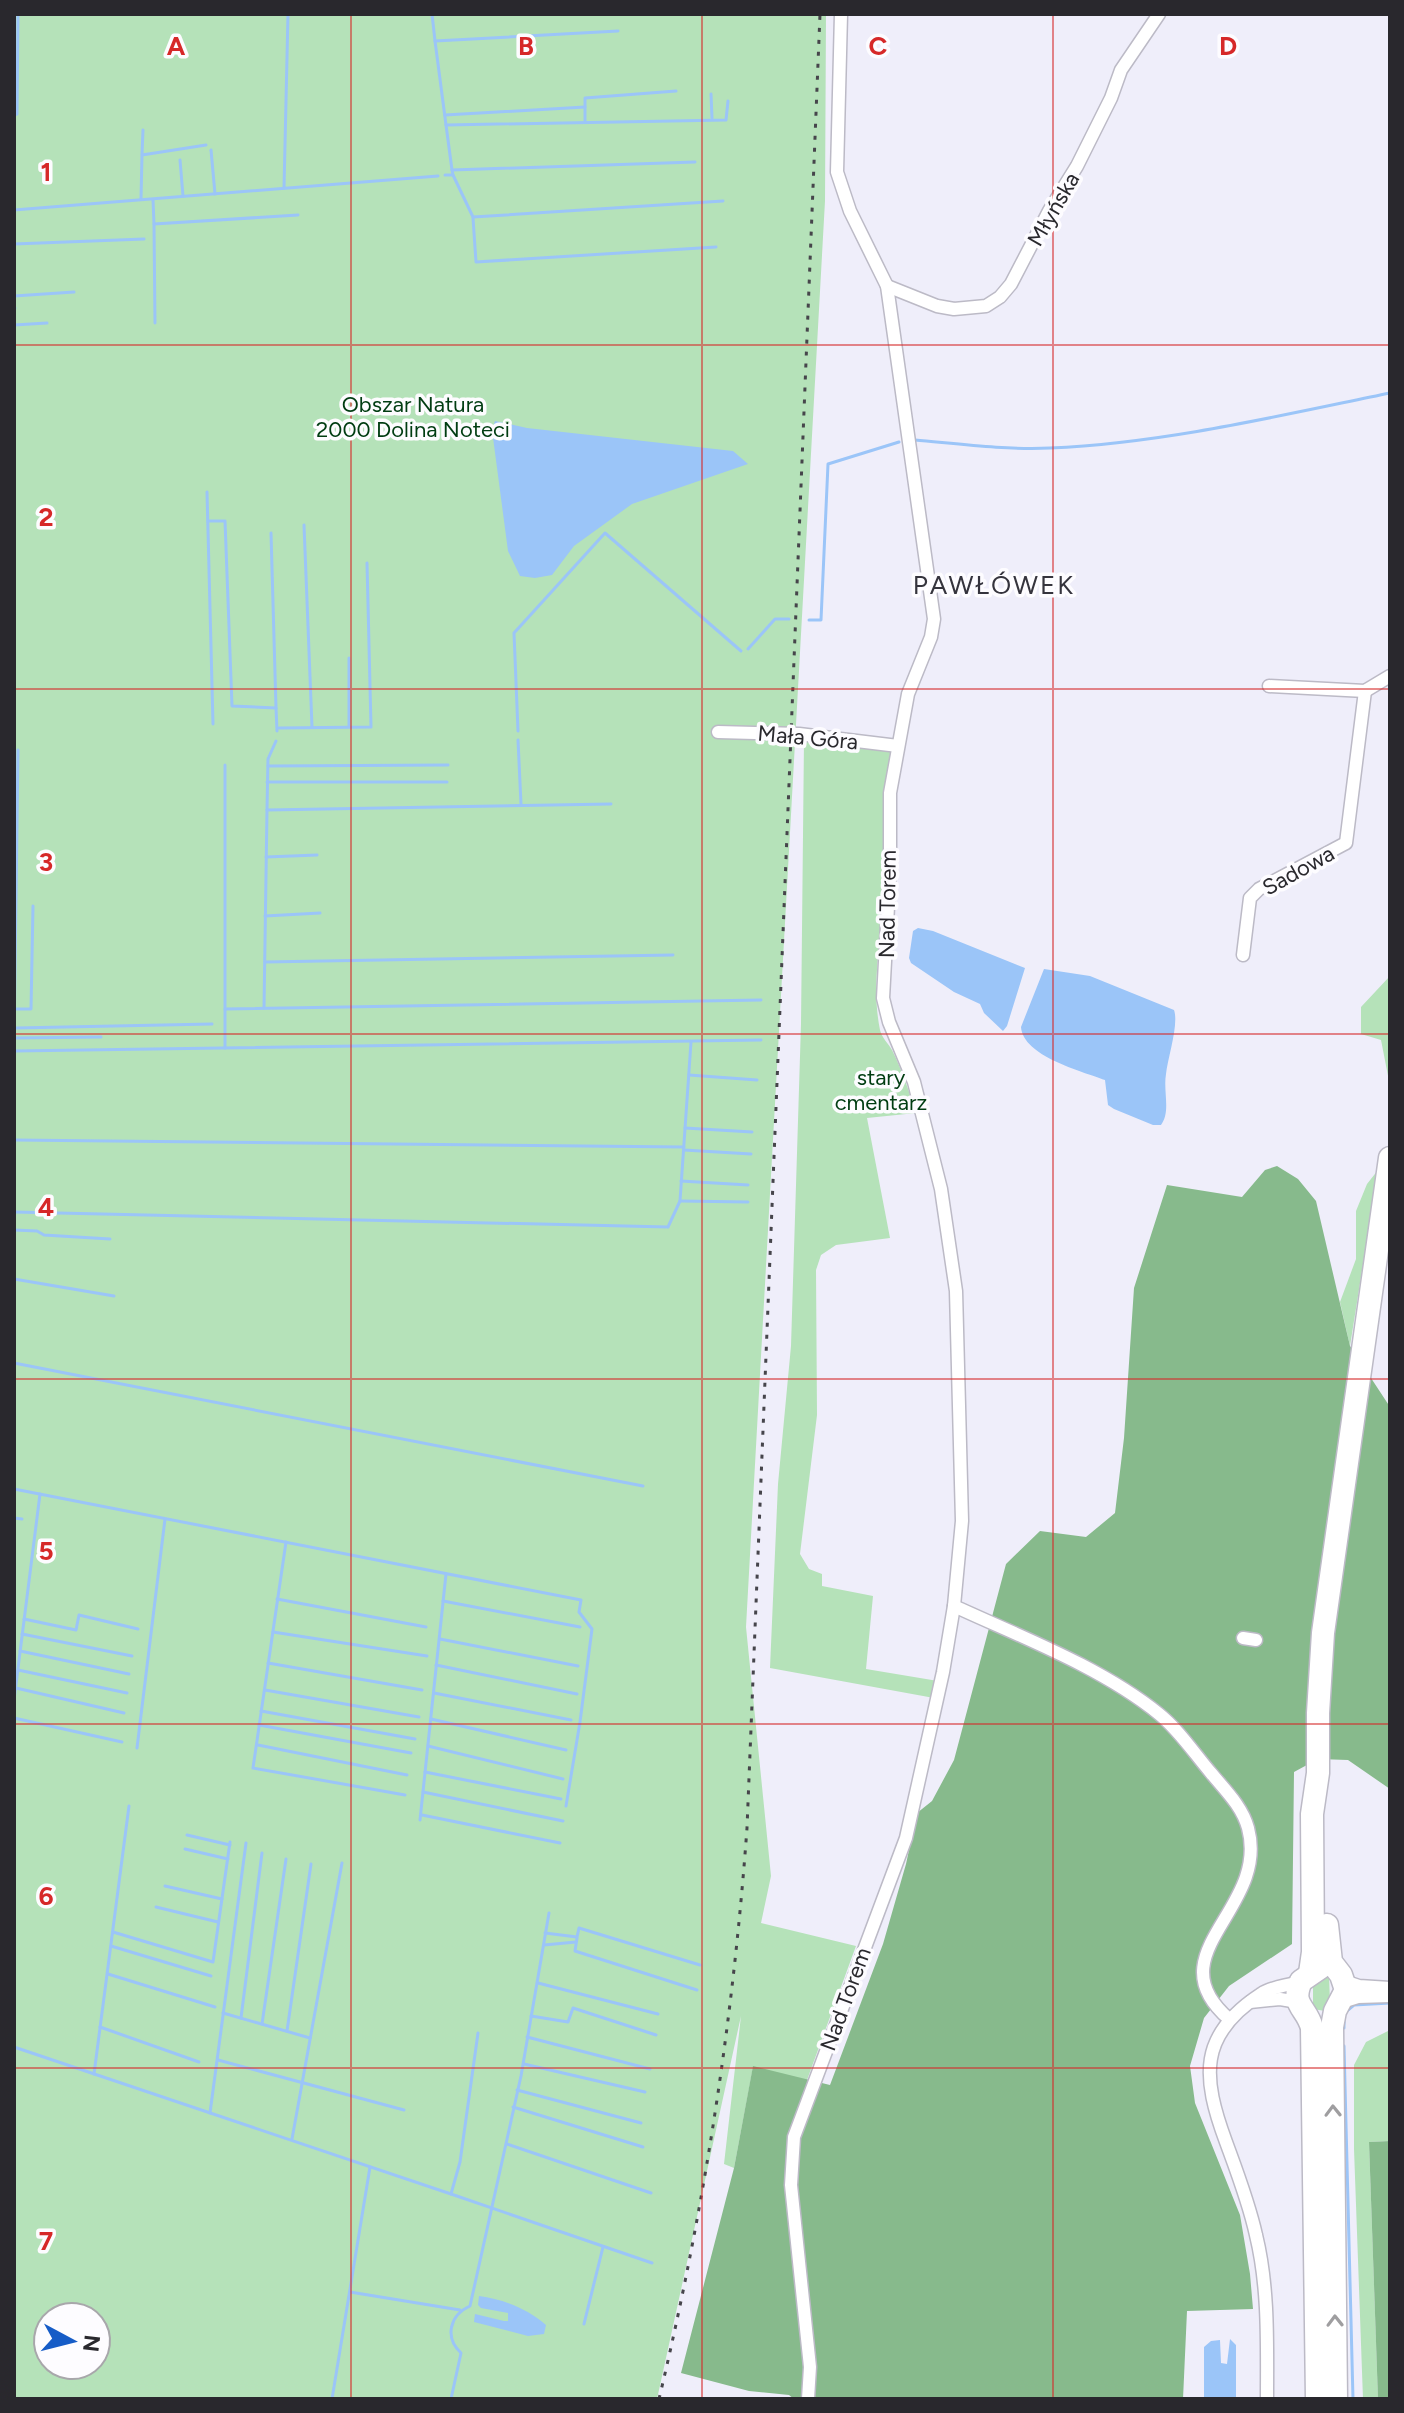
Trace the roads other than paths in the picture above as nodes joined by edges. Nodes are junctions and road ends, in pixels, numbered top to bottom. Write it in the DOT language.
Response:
graph roads {
  1 [pos="841,14"];
  2 [pos="1159,14"];
  3 [pos="887,286"];
  4 [pos="1390,676"];
  5 [pos="1269,686"];
  6 [pos="1365,691"];
  7 [pos="718,732"];
  8 [pos="898,746"];
  9 [pos="1243,955"];
  10 [pos="1390,1158"];
  11 [pos="954,1606"];
  12 [pos="1243,1638"];
  13 [pos="1256,1640"];
  14 [pos="1318,1773"];
  15 [pos="1390,1988"];
  16 [pos="1339,1990"];
  17 [pos="1304,1993"];
  18 [pos="1390,1996"];
  19 [pos="1250,2002"];
  20 [pos="1229,2019"];
  21 [pos="808,2399"];
  22 [pos="1267,2399"];
  23 [pos="1317,2399"];
  24 [pos="1336,2399"];
  1 -- 3 [label="street, Nad Torem"];
  2 -- 3 [label="street, Młyńska"];
  3 -- 8 [label="street, Nad Torem"];
  4 -- 6 [label="street"];
  5 -- 6 [label="street"];
  6 -- 9 [label="street, Sadowa"];
  7 -- 8 [label="street, Mała Góra"];
  8 -- 11 [label="street, Nad Torem"];
  10 -- 14 [label="highway"];
  11 -- 20 [label="street"];
  11 -- 21 [label="street, Nad Torem"];
  12 -- 13 [label="street"];
  14 -- 16 [label="highway"];
  14 -- 17 [label="highway"];
  15 -- 16 [label="street"];
  16 -- 17 [label="highway"];
  16 -- 17 [label="highway"];
  16 -- 18 [label="street"];
  24 -- 16 [label="highway, one-way"];
  17 -- 19 [label="street"];
  17 -- 19 [label="street"];
  17 -- 23 [label="highway"];
  19 -- 20 [label="street"];
  20 -- 22 [label="street"];
}
